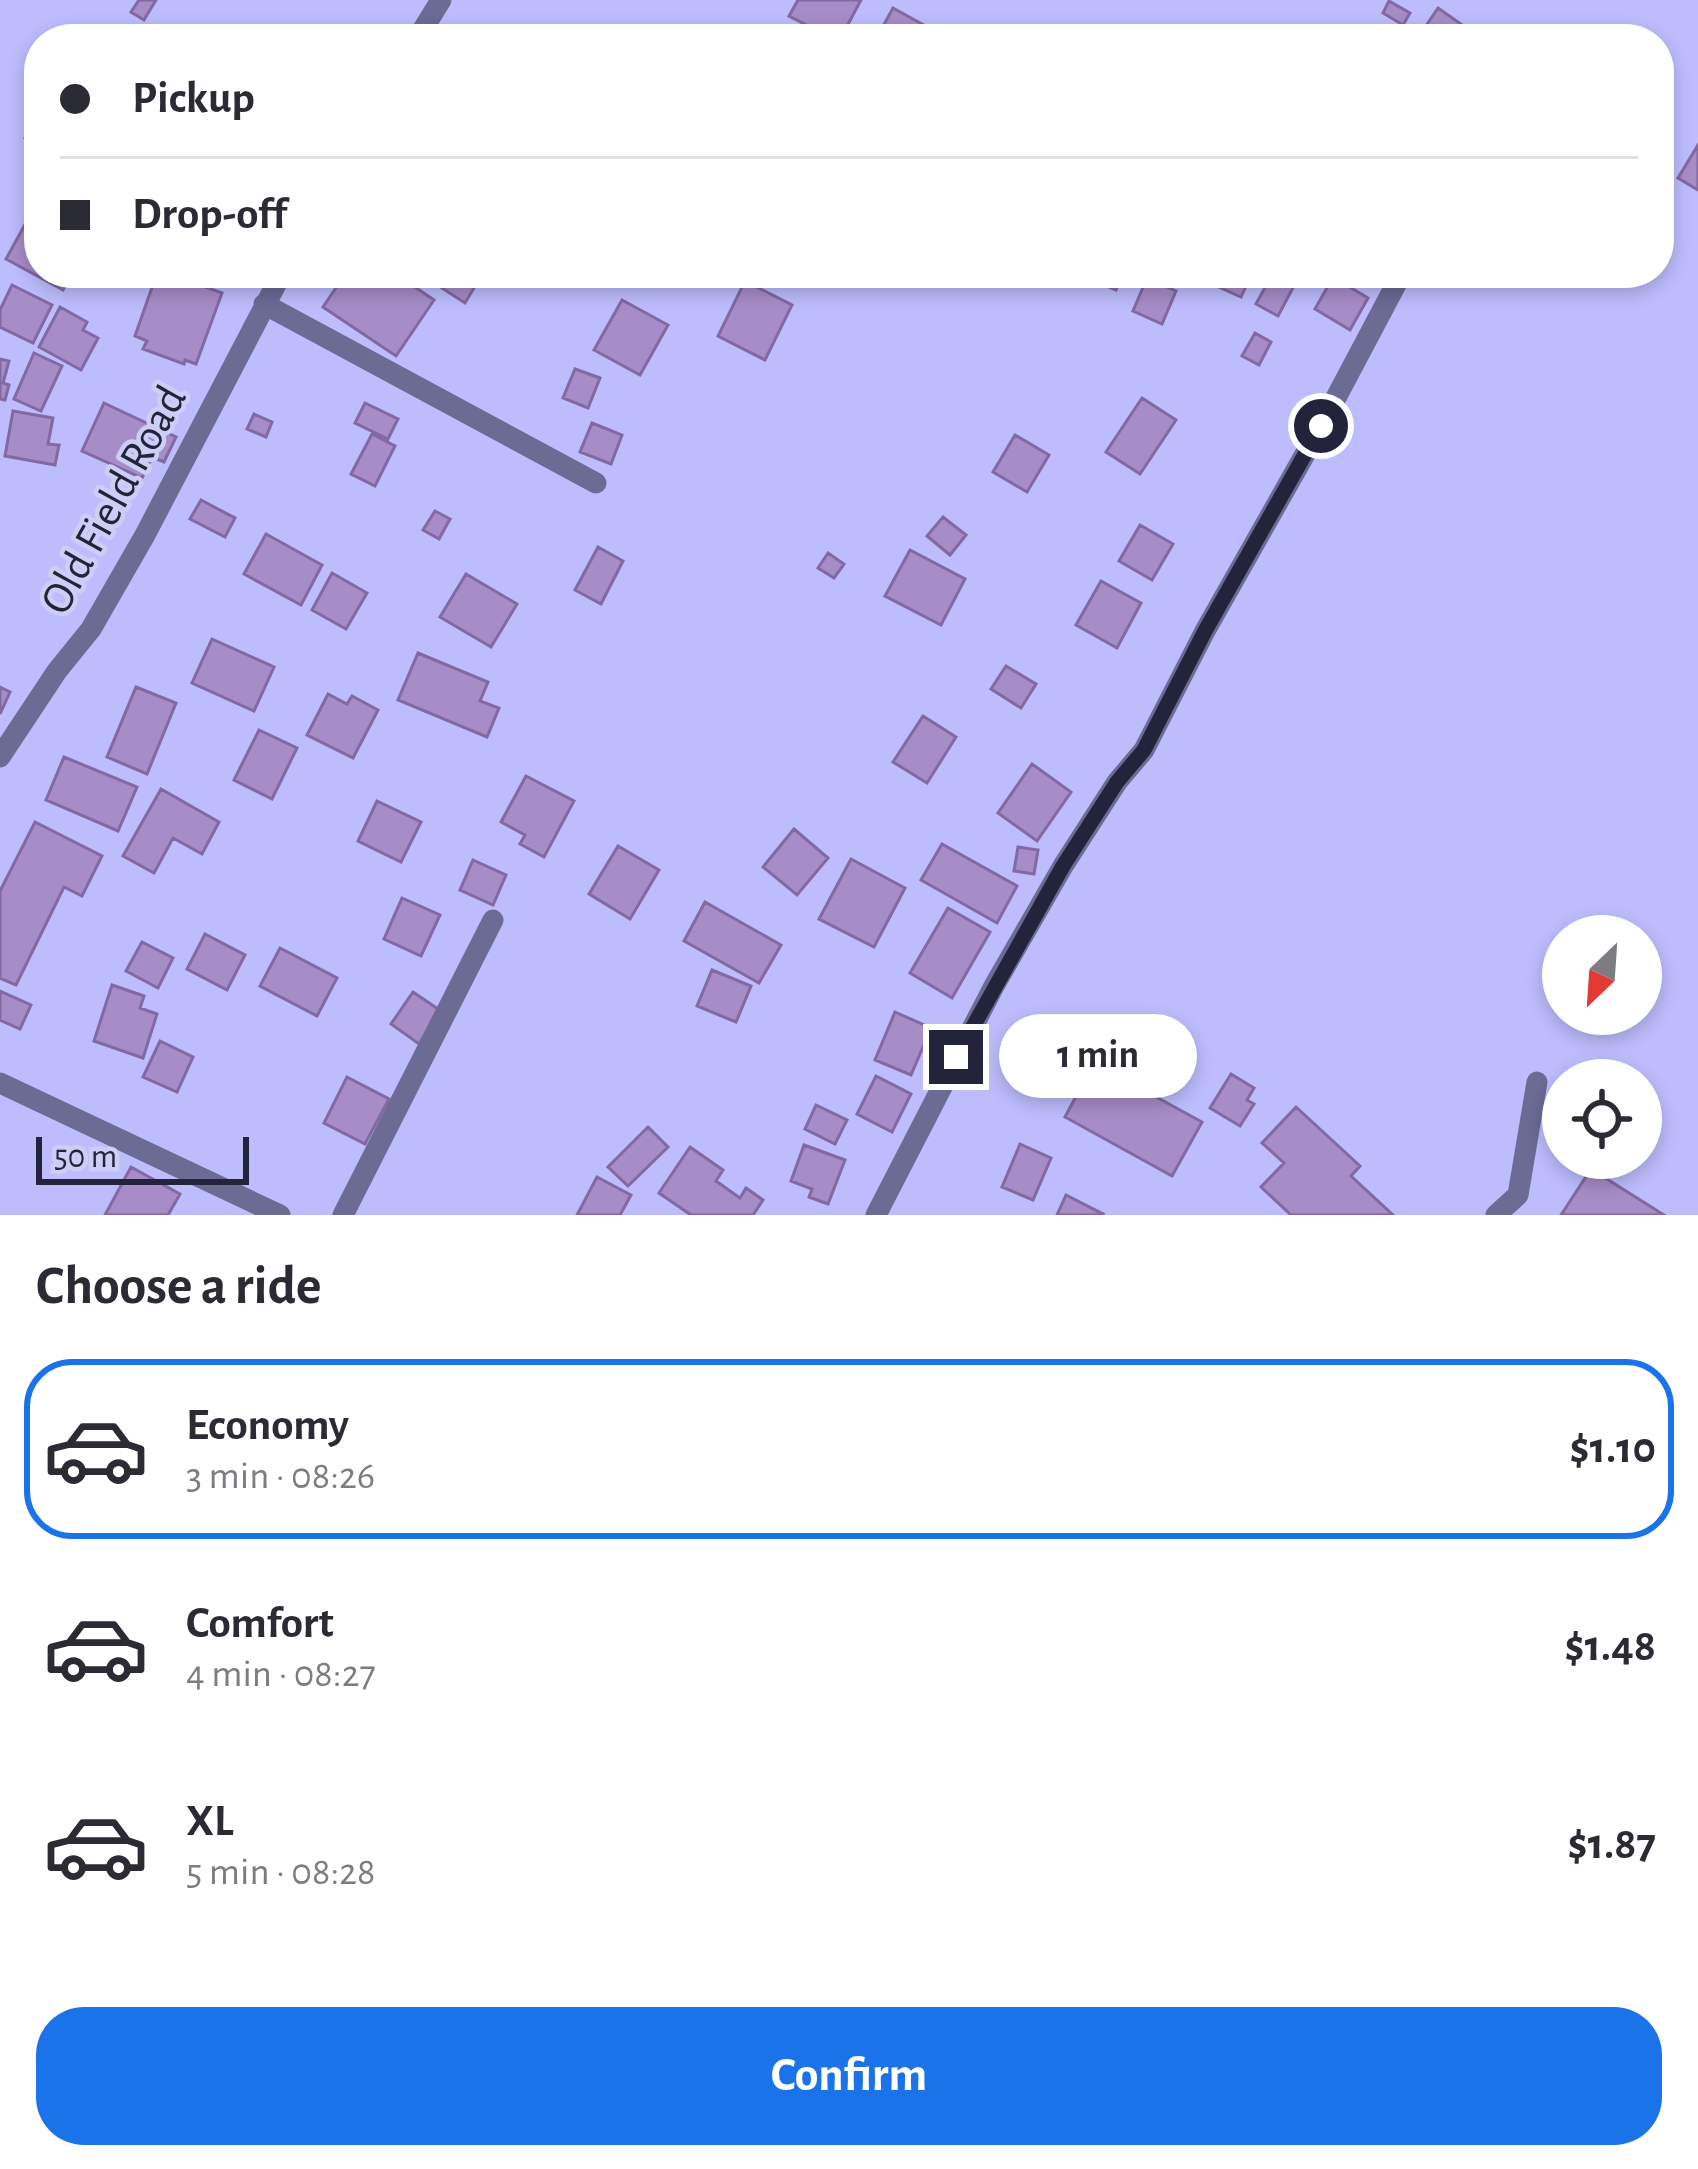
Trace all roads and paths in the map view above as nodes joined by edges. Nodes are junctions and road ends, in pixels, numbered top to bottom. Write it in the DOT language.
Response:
graph roads {
  1 [pos="273,288"];
  2 [pos="1394,288"];
  3 [pos="264,304"];
  4 [pos="596,483"];
  5 [pos="0,758"];
  6 [pos="493,920"];
  7 [pos="1537,1082"];
  8 [pos="0,1083"];
  9 [pos="280,1215"];
  10 [pos="343,1215"];
  11 [pos="876,1215"];
  12 [pos="1496,1215"];
  1 -- 3 [label="street, Old Field Road"];
  2 -- 11 [label="street"];
  3 -- 4 [label="street"];
  3 -- 5 [label="street, Old Field Road"];
  6 -- 10 [label="street"];
  7 -- 12 [label="street"];
  8 -- 9 [label="street"];
}
